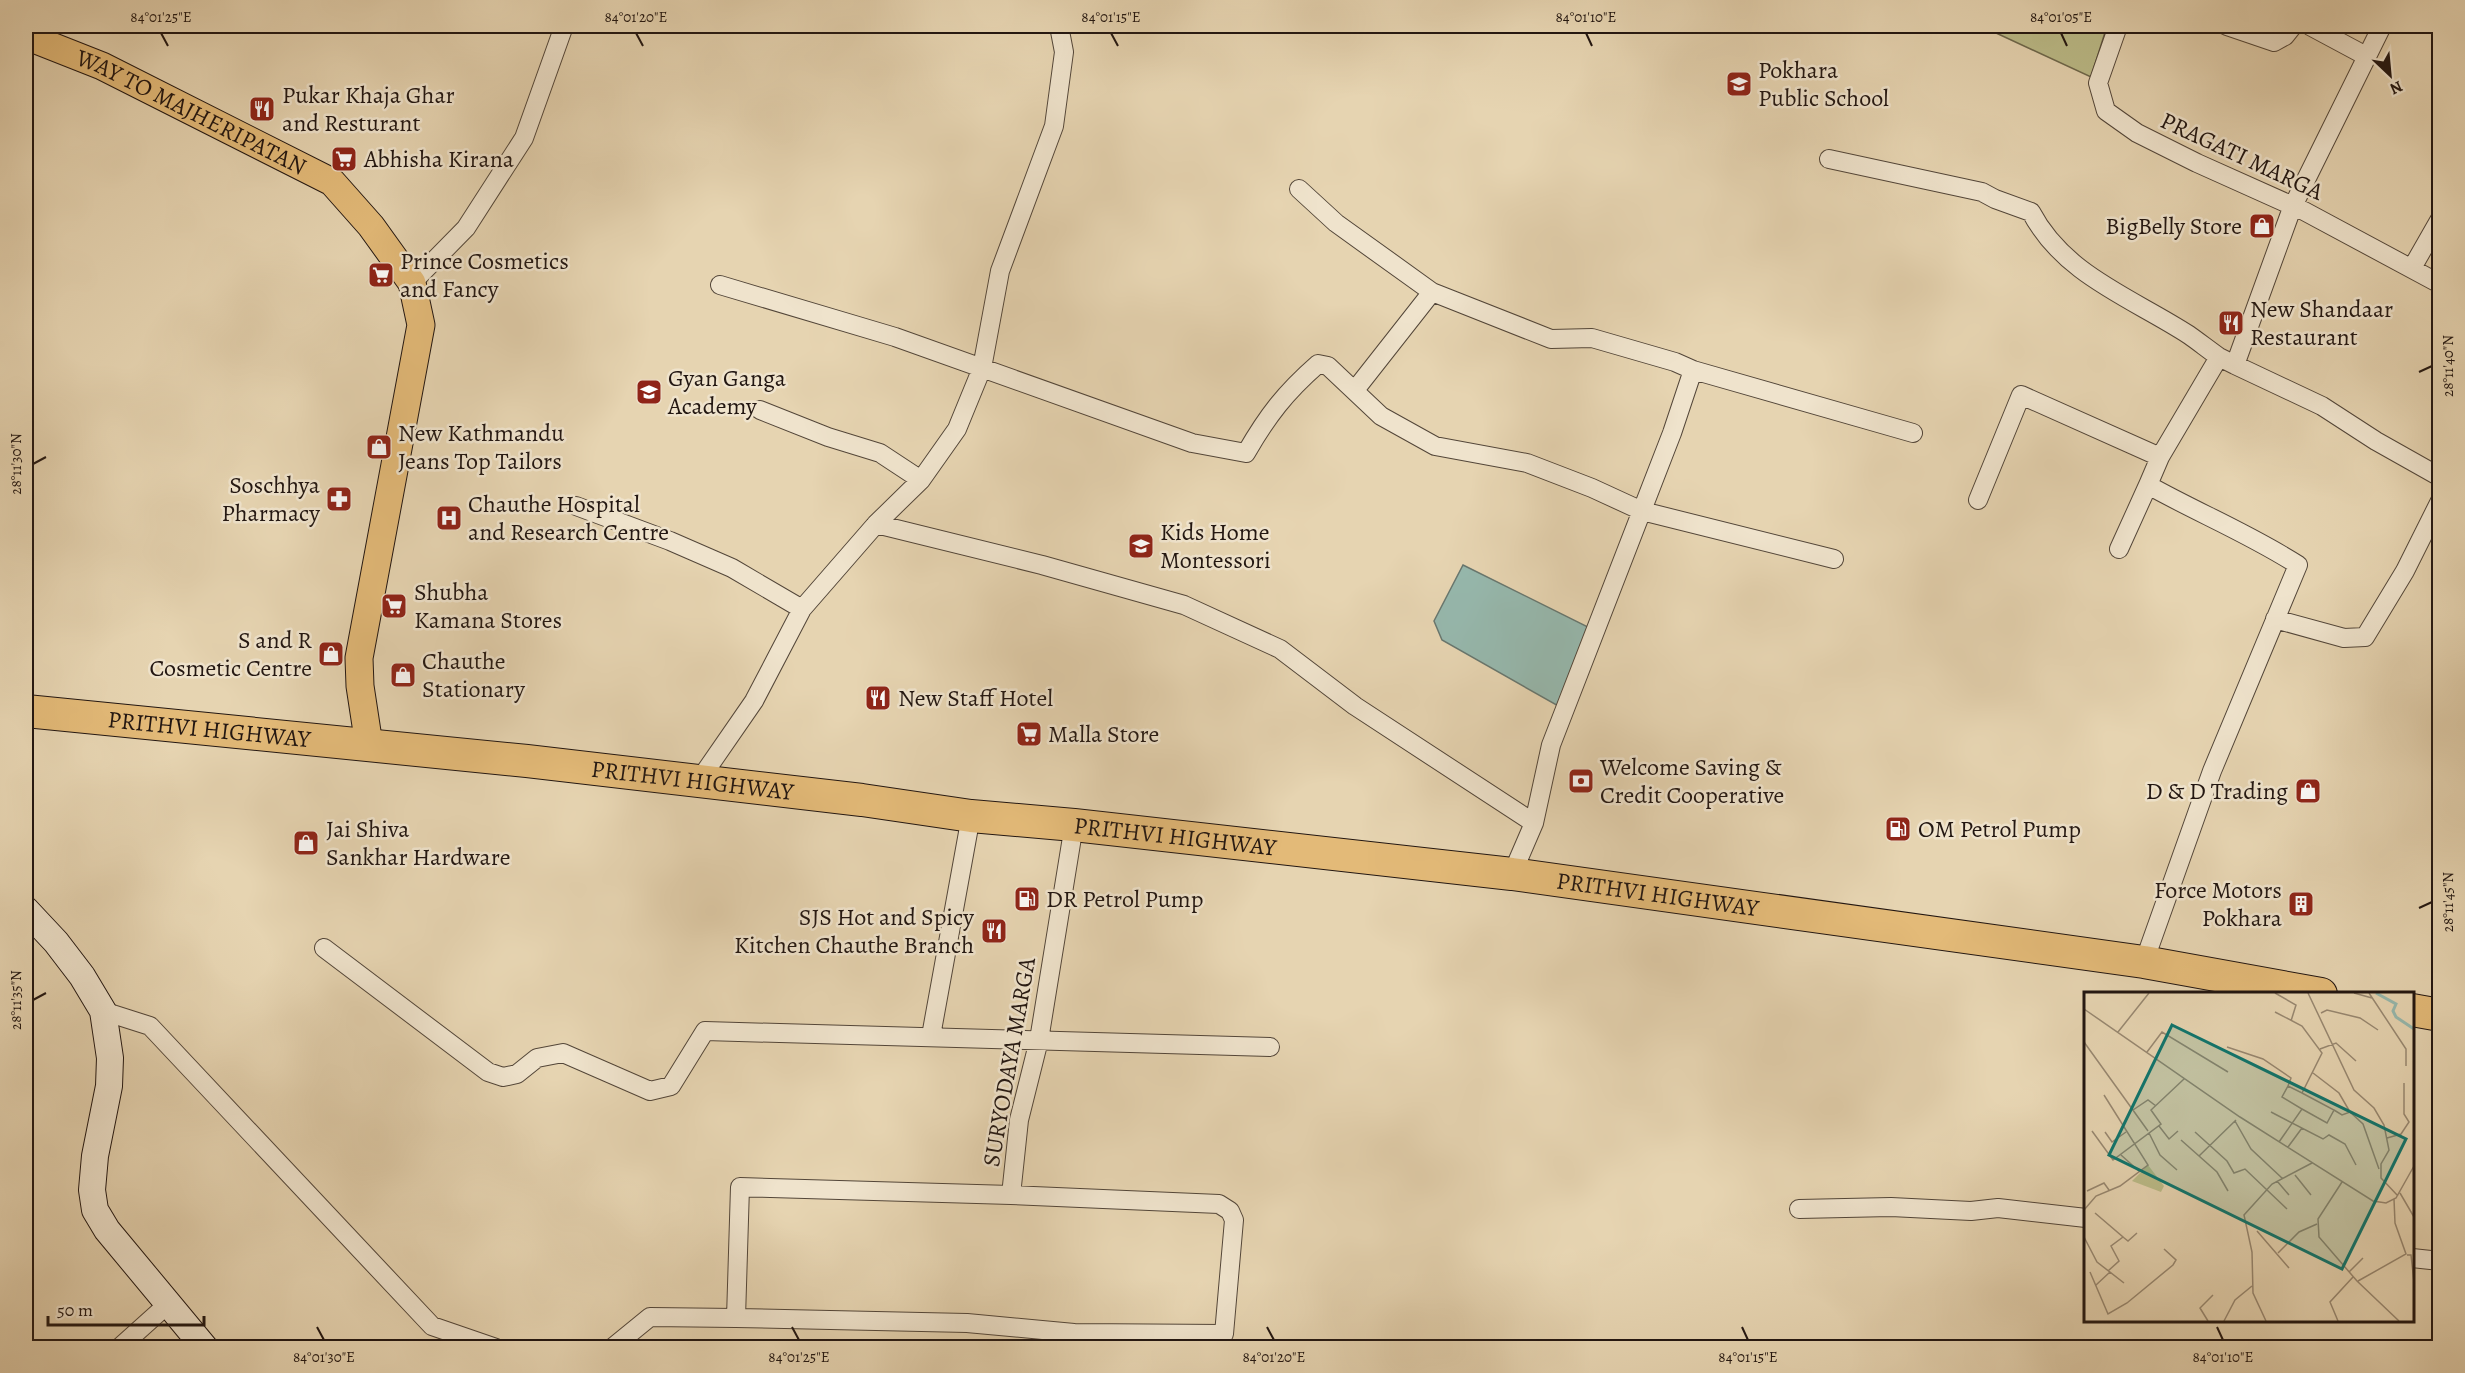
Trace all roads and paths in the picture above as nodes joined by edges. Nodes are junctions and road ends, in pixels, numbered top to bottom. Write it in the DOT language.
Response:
graph roads {
  1 [pos="564,26"];
  2 [pos="1059,26"];
  3 [pos="2118,26"];
  4 [pos="2227,26"];
  5 [pos="2293,26"];
  6 [pos="2310,26"];
  7 [pos="2382,26"];
  8 [pos="26,36"];
  9 [pos="2366,56"];
  10 [pos="1829,159"];
  11 [pos="1299,189"];
  12 [pos="2292,208"];
  13 [pos="2439,219"];
  14 [pos="2412,268"];
  15 [pos="412,283"];
  16 [pos="2439,284"];
  17 [pos="720,285"];
  18 [pos="1432,292"];
  19 [pos="2219,357"];
  20 [pos="2235,365"];
  21 [pos="982,368"];
  22 [pos="1693,370"];
  23 [pos="1355,390"];
  24 [pos="760,410"];
  25 [pos="1913,433"];
  26 [pos="2160,457"];
  27 [pos="2439,477"];
  28 [pos="921,480"];
  29 [pos="2148,485"];
  30 [pos="1978,500"];
  31 [pos="2439,501"];
  32 [pos="576,506"];
  33 [pos="1642,511"];
  34 [pos="876,524"];
  35 [pos="2119,549"];
  36 [pos="1834,559"];
  37 [pos="802,609"];
  38 [pos="2275,619"];
  39 [pos="26,711"];
  40 [pos="369,745"];
  41 [pos="698,782"];
  42 [pos="971,816"];
  43 [pos="1534,823"];
  44 [pos="1074,825"];
  45 [pos="1512,874"];
  46 [pos="26,910"];
  47 [pos="324,948"];
  48 [pos="2144,962"];
  49 [pos="2315,992"];
  50 [pos="2414,1010"];
  51 [pos="103,1011"];
  52 [pos="2439,1015"];
  53 [pos="931,1036"];
  54 [pos="1039,1040"];
  55 [pos="1270,1047"];
  56 [pos="1011,1195"];
  57 [pos="1799,1209"];
  58 [pos="2084,1218"];
  59 [pos="2414,1258"];
  60 [pos="2439,1261"];
  61 [pos="168,1304"];
  62 [pos="736,1318"];
  63 [pos="1074,1340"];
  64 [pos="1228,1341"];
  65 [pos="119,1347"];
  66 [pos="205,1347"];
  67 [pos="496,1347"];
  68 [pos="612,1347"];
  1 -- 15 [label="street"];
  2 -- 21 [label="street"];
  3 -- 12 [label="street, PRAGATI MARGA"];
  4 -- 5 [label="street"];
  6 -- 9 [label="street"];
  7 -- 9 [label="street"];
  8 -- 15 [label="main road, WAY TO MAJHERIPATAN"];
  9 -- 12 [label="street"];
  10 -- 19 [label="street"];
  11 -- 18 [label="street"];
  12 -- 14 [label="street, PRAGATI MARGA"];
  12 -- 20 [label="street"];
  13 -- 14 [label="street"];
  14 -- 16 [label="street, PRAGATI MARGA"];
  15 -- 40 [label="main road, WAY TO MAJHERIPATAN"];
  17 -- 21 [label="street"];
  18 -- 22 [label="street"];
  18 -- 23 [label="street"];
  19 -- 20 [label="street"];
  19 -- 26 [label="street"];
  20 -- 27 [label="street"];
  21 -- 23 [label="street"];
  21 -- 28 [label="street"];
  22 -- 25 [label="street"];
  22 -- 33 [label="street"];
  23 -- 33 [label="street"];
  24 -- 28 [label="street"];
  26 -- 29 [label="street"];
  26 -- 30 [label="street"];
  28 -- 34 [label="street"];
  29 -- 35 [label="street"];
  29 -- 38 [label="street"];
  31 -- 38 [label="street"];
  32 -- 37 [label="street"];
  33 -- 36 [label="street"];
  33 -- 43 [label="street"];
  34 -- 37 [label="street"];
  34 -- 43 [label="street"];
  37 -- 41 [label="street"];
  38 -- 48 [label="street"];
  39 -- 40 [label="highway, PRITHVI HIGHWAY"];
  40 -- 41 [label="highway, PRITHVI HIGHWAY"];
  41 -- 42 [label="highway, PRITHVI HIGHWAY"];
  42 -- 44 [label="highway, PRITHVI HIGHWAY"];
  42 -- 53 [label="street"];
  43 -- 45 [label="street"];
  44 -- 45 [label="highway, PRITHVI HIGHWAY"];
  44 -- 54 [label="street, SURYODAYA MARGA"];
  45 -- 48 [label="highway, PRITHVI HIGHWAY"];
  46 -- 51 [label="main road"];
  47 -- 53 [label="street"];
  48 -- 49 [label="highway, PRITHVI HIGHWAY"];
  50 -- 52 [label="highway"];
  51 -- 61 [label="main road"];
  51 -- 67 [label="street"];
  53 -- 54 [label="street"];
  54 -- 55 [label="street"];
  54 -- 56 [label="street, SURYODAYA MARGA"];
  56 -- 62 [label="street"];
  56 -- 64 [label="street, SURYODAYA MARGA"];
  57 -- 58 [label="street"];
  59 -- 60 [label="street"];
  61 -- 65 [label="street"];
  61 -- 66 [label="main road"];
  62 -- 63 [label="street, SURYODAYA MARGA"];
  62 -- 68 [label="street, SURYODAYA MARGA"];
  63 -- 64 [label="street, SURYODAYA MARGA"];
}
